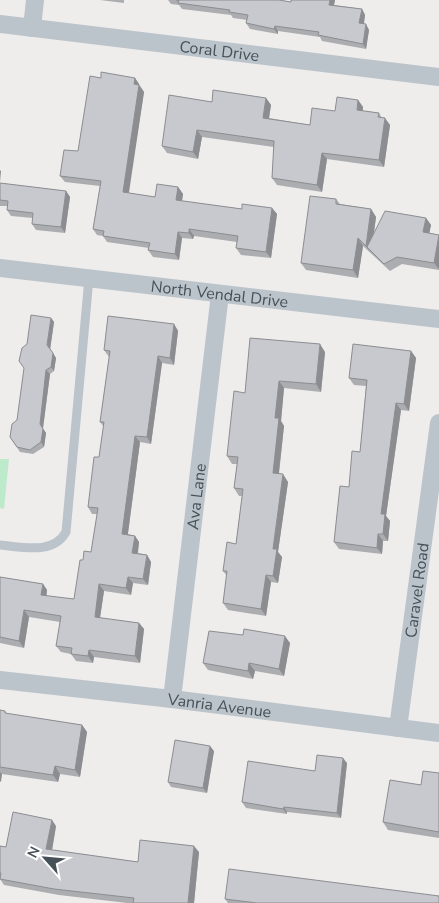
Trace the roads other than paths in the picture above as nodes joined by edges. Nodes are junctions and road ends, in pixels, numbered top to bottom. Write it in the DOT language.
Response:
graph roads {
  1 [pos="35,0"];
  2 [pos="0,24"];
  3 [pos="32,28"];
  4 [pos="439,78"];
  5 [pos="0,268"];
  6 [pos="89,278"];
  7 [pos="220,294"];
  8 [pos="439,319"];
  9 [pos="439,423"];
  10 [pos="0,545"];
  11 [pos="0,680"];
  12 [pos="172,699"];
  13 [pos="398,728"];
  14 [pos="439,733"];
  1 -- 3 [label="street"];
  2 -- 3 [label="street, Coral Drive"];
  3 -- 4 [label="street, Coral Drive"];
  5 -- 6 [label="street, North Vendal Drive"];
  6 -- 7 [label="street, North Vendal Drive"];
  6 -- 10 [label="lane"];
  7 -- 8 [label="street, North Vendal Drive"];
  7 -- 12 [label="street, Ava Lane"];
  9 -- 13 [label="street, Caravel Road"];
  11 -- 12 [label="street, Vanria Avenue"];
  12 -- 13 [label="street, Vanria Avenue"];
  13 -- 14 [label="street, Vanria Avenue"];
}
